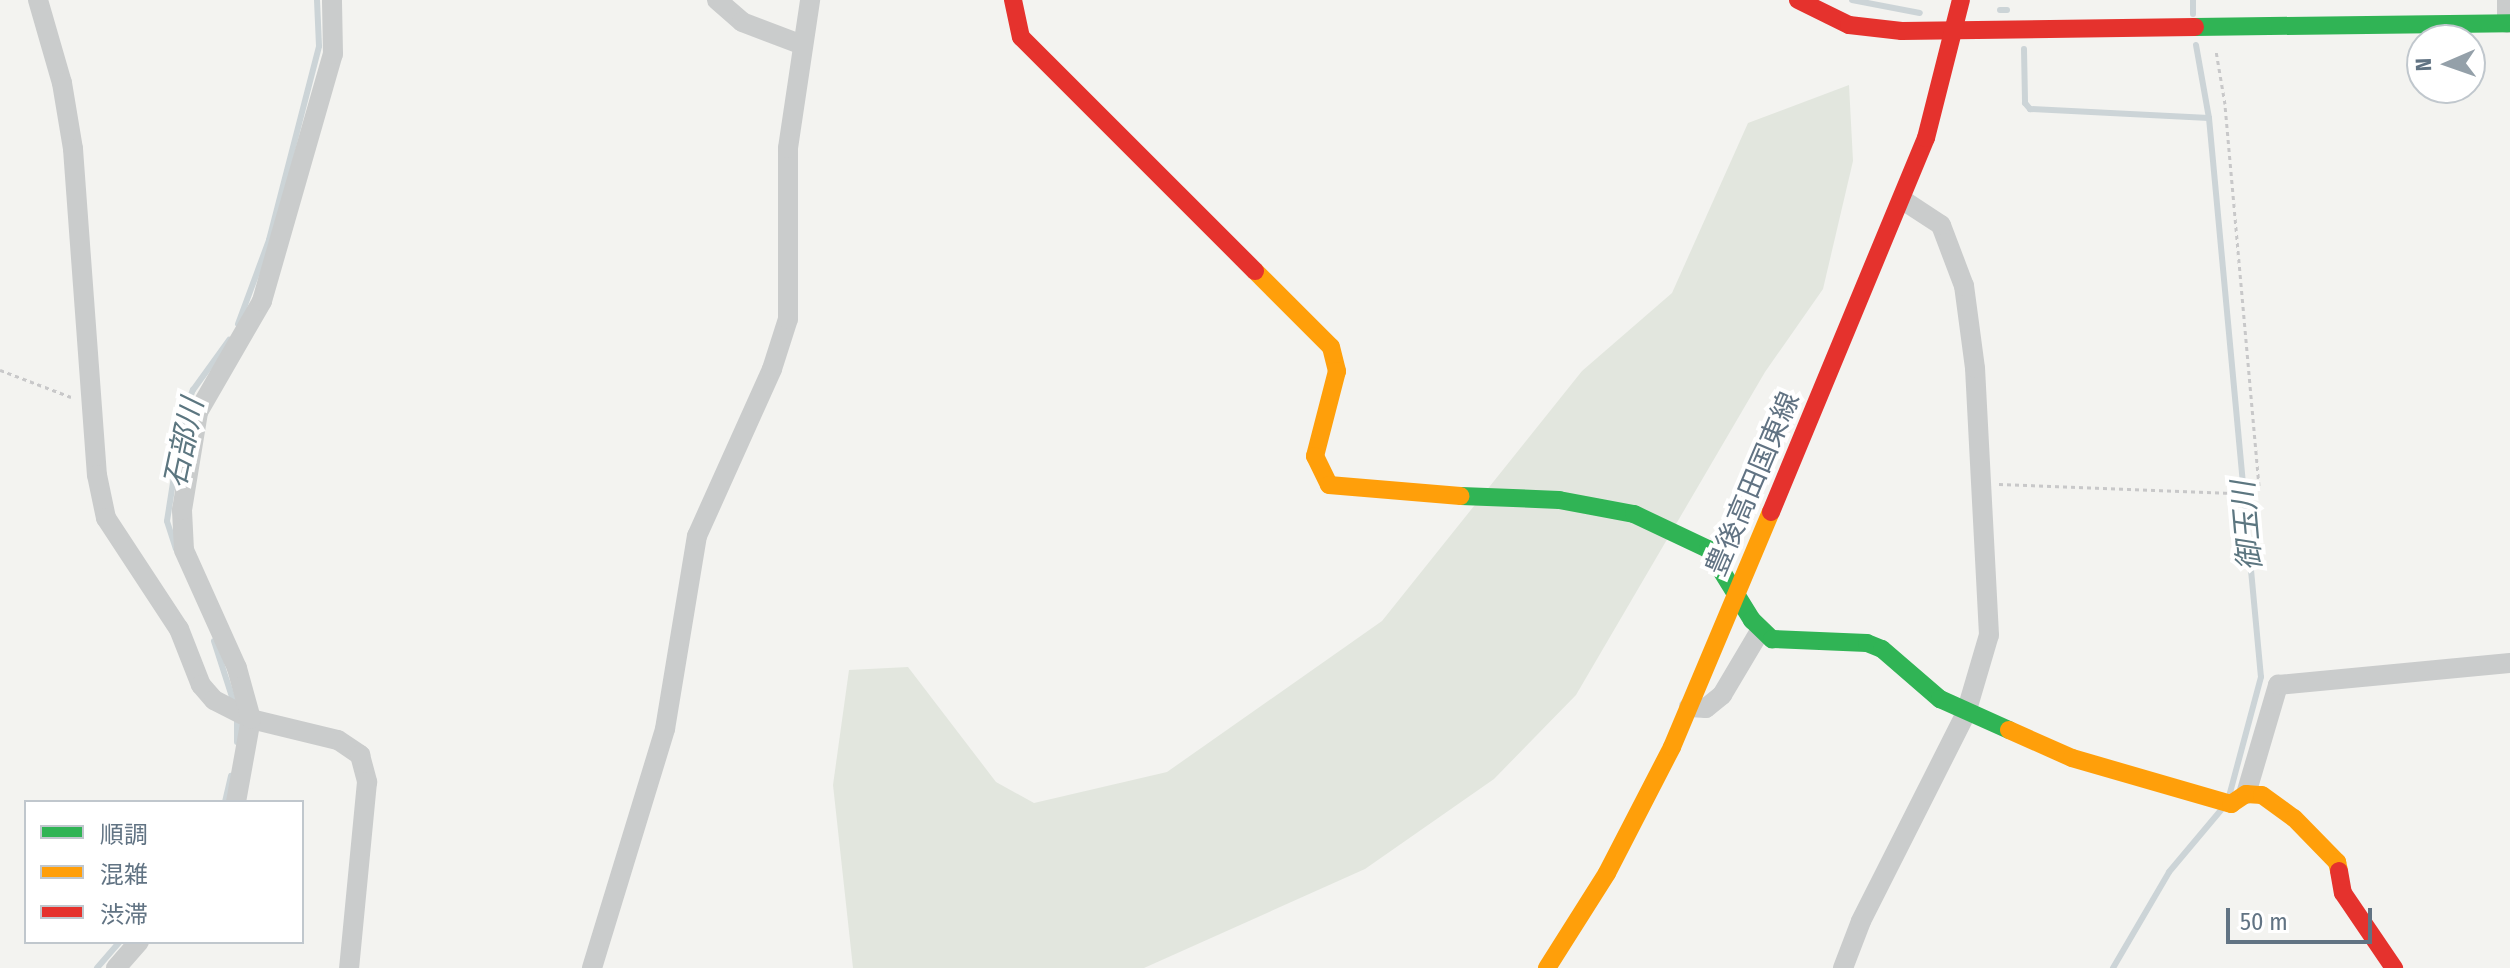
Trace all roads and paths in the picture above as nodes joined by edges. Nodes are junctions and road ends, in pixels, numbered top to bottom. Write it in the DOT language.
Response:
graph roads {
  1 [pos="38,0"];
  2 [pos="332,0"];
  3 [pos="717,0"];
  4 [pos="810,0"];
  5 [pos="1013,0"];
  6 [pos="1798,0"];
  7 [pos="1961,0"];
  8 [pos="2507,0"];
  9 [pos="2509,23"];
  10 [pos="2213,26"];
  11 [pos="1957,29"];
  12 [pos="800,44"];
  13 [pos="1903,200"];
  14 [pos="0,370"];
  15 [pos="93,398"];
  16 [pos="1983,484"];
  17 [pos="1756,625"];
  18 [pos="2510,663"];
  19 [pos="1689,707"];
  20 [pos="1966,713"];
  21 [pos="239,714"];
  22 [pos="236,800"];
  23 [pos="2233,800"];
  24 [pos="137,944"];
  25 [pos="116,968"];
  26 [pos="349,968"];
  27 [pos="592,968"];
  28 [pos="1547,968"];
  29 [pos="1843,968"];
  30 [pos="2394,968"];
  1 -- 15 [label="street"];
  2 -- 21 [label="street"];
  3 -- 12 [label="street"];
  4 -- 12 [label="street"];
  5 -- 17 [label="street"];
  6 -- 11 [label="street"];
  7 -- 11 [label="street, 豊後高田国東線"];
  8 -- 9 [label="street"];
  9 -- 10 [label="street"];
  10 -- 11 [label="street"];
  10 -- 16 [label="path"];
  11 -- 13 [label="street, 豊後高田国東線"];
  12 -- 27 [label="street"];
  13 -- 16 [label="street"];
  13 -- 19 [label="street, 豊後高田国東線"];
  14 -- 15 [label="path"];
  15 -- 21 [label="street"];
  16 -- 20 [label="street"];
  17 -- 19 [label="street"];
  17 -- 20 [label="street"];
  18 -- 23 [label="street"];
  19 -- 28 [label="street, 豊後高田国東線"];
  20 -- 23 [label="street"];
  20 -- 29 [label="street"];
  21 -- 22 [label="street"];
  21 -- 26 [label="street"];
  23 -- 30 [label="street"];
  24 -- 25 [label="street"];
}
